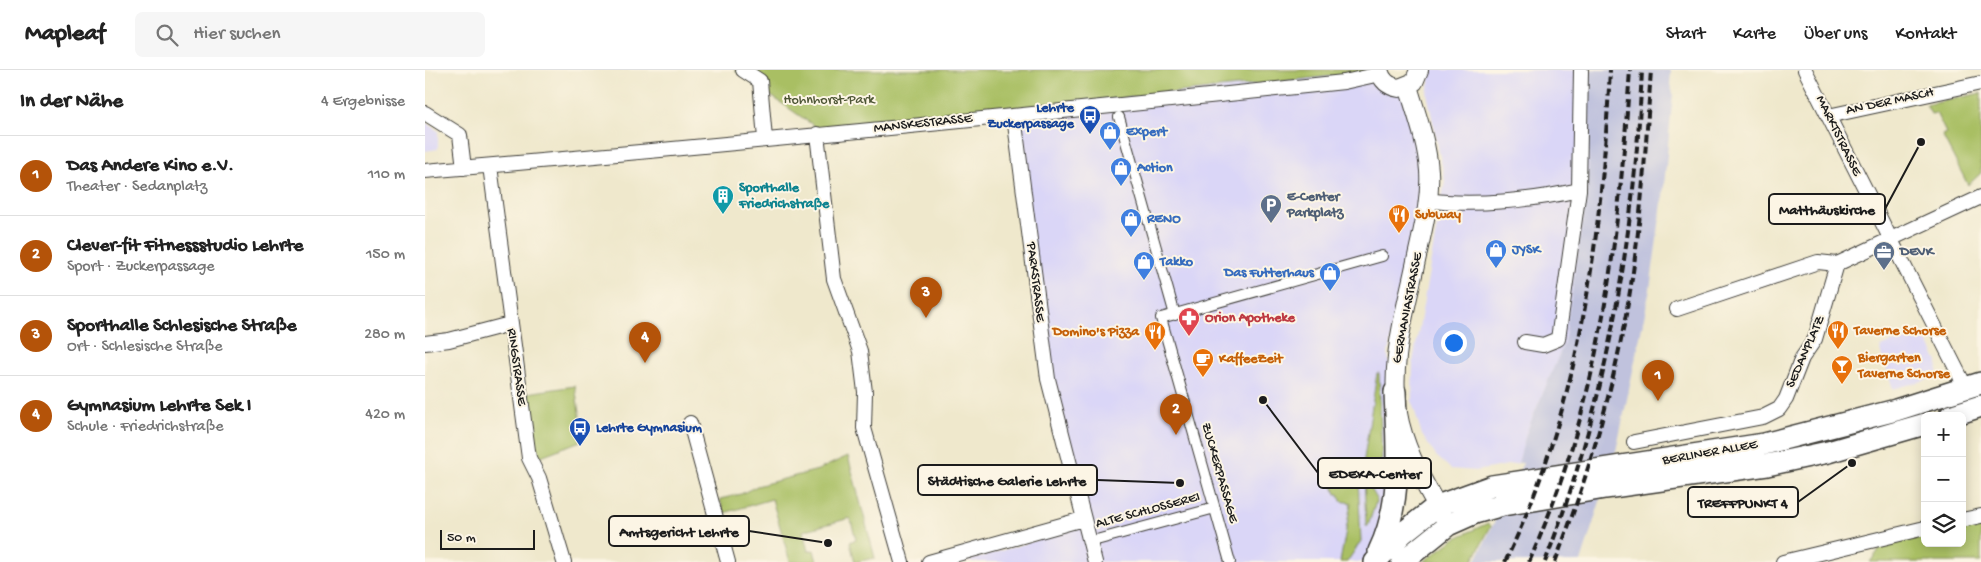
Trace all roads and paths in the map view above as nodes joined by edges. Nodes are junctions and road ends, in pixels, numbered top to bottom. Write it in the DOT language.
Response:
graph roads {
  1 [pos="743,70"];
  2 [pos="1419,70"];
  3 [pos="1581,70"];
  4 [pos="1805,70"];
  5 [pos="1379,72"];
  6 [pos="1981,83"];
  7 [pos="1408,86"];
  8 [pos="425,113"];
  9 [pos="1014,116"];
  10 [pos="1828,116"];
  11 [pos="1119,117"];
  12 [pos="817,134"];
  13 [pos="765,139"];
  14 [pos="490,166"];
  15 [pos="464,168"];
  16 [pos="425,171"];
  17 [pos="1579,190"];
  18 [pos="1981,197"];
  19 [pos="1427,200"];
  20 [pos="1889,239"];
  21 [pos="1382,256"];
  22 [pos="1837,264"];
  23 [pos="1677,309"];
  24 [pos="1175,315"];
  25 [pos="510,324"];
  26 [pos="1525,342"];
  27 [pos="425,343"];
  28 [pos="1974,386"];
  29 [pos="1395,392"];
  30 [pos="1981,406"];
  31 [pos="1962,412"];
  32 [pos="690,423"];
  33 [pos="1921,425"];
  34 [pos="1634,442"];
  35 [pos="1437,506"];
  36 [pos="1215,508"];
  37 [pos="1981,516"];
  38 [pos="1083,519"];
  39 [pos="1966,519"];
  40 [pos="1448,525"];
  41 [pos="1921,529"];
  42 [pos="1089,542"];
  43 [pos="564,562"];
  44 [pos="729,562"];
  45 [pos="902,562"];
  46 [pos="929,562"];
  47 [pos="1095,562"];
  48 [pos="1230,562"];
  49 [pos="1375,562"];
  50 [pos="1402,562"];
  51 [pos="1783,562"];
  1 -- 13 [label="street"];
  2 -- 7 [label="street"];
  3 -- 17 [label="street"];
  4 -- 10 [label="street, MARKTSTRASSE"];
  5 -- 7 [label="street"];
  5 -- 9 [label="street, MANSKESTRASSE"];
  6 -- 10 [label="street, AN DER MASCH"];
  7 -- 19 [label="street, GERMANIASTRASSE"];
  8 -- 15 [label="street"];
  9 -- 12 [label="street, MANSKESTRASSE"];
  9 -- 38 [label="street, PARKSTRASSE"];
  10 -- 20 [label="street, MARKTSTRASSE"];
  11 -- 24 [label="street"];
  12 -- 13 [label="street, MANSKESTRASSE"];
  12 -- 45 [label="street"];
  13 -- 14 [label="street, MANSKESTRASSE"];
  14 -- 15 [label="street, MANSKESTRASSE"];
  14 -- 25 [label="street, RINGSTRASSE"];
  15 -- 16 [label="street, MANSKESTRASSE"];
  17 -- 19 [label="street"];
  17 -- 26 [label="street"];
  18 -- 20 [label="street"];
  19 -- 29 [label="street, GERMANIASTRASSE"];
  20 -- 22 [label="street"];
  20 -- 28 [label="street, MARKTSTRASSE"];
  21 -- 24 [label="street"];
  22 -- 23 [label="street"];
  22 -- 34 [label="street, SEDANPLATZ"];
  24 -- 36 [label="street, ZUCKERPASSAGE"];
  25 -- 27 [label="street"];
  25 -- 43 [label="street, RINGSTRASSE"];
  28 -- 35 [label="main road, BERLINER ALLEE"];
  29 -- 35 [label="street, GERMANIASTRASSE"];
  29 -- 49 [label="main road"];
  30 -- 31 [label="main road"];
  32 -- 44 [label="street"];
  33 -- 40 [label="main road, BERLINER ALLEE"];
  35 -- 40 [label="street, GERMANIASTRASSE"];
  35 -- 49 [label="main road, BERLINER ALLEE"];
  36 -- 42 [label="street, ALTE SCHLOSSEREI"];
  36 -- 48 [label="street, ZUCKERPASSAGE"];
  37 -- 39 [label="street"];
  38 -- 42 [label="street, PARKSTRASSE"];
  38 -- 46 [label="street"];
  40 -- 50 [label="main road, BERLINER ALLEE"];
  41 -- 51 [label="street"];
  42 -- 47 [label="street, PARKSTRASSE"];
}
